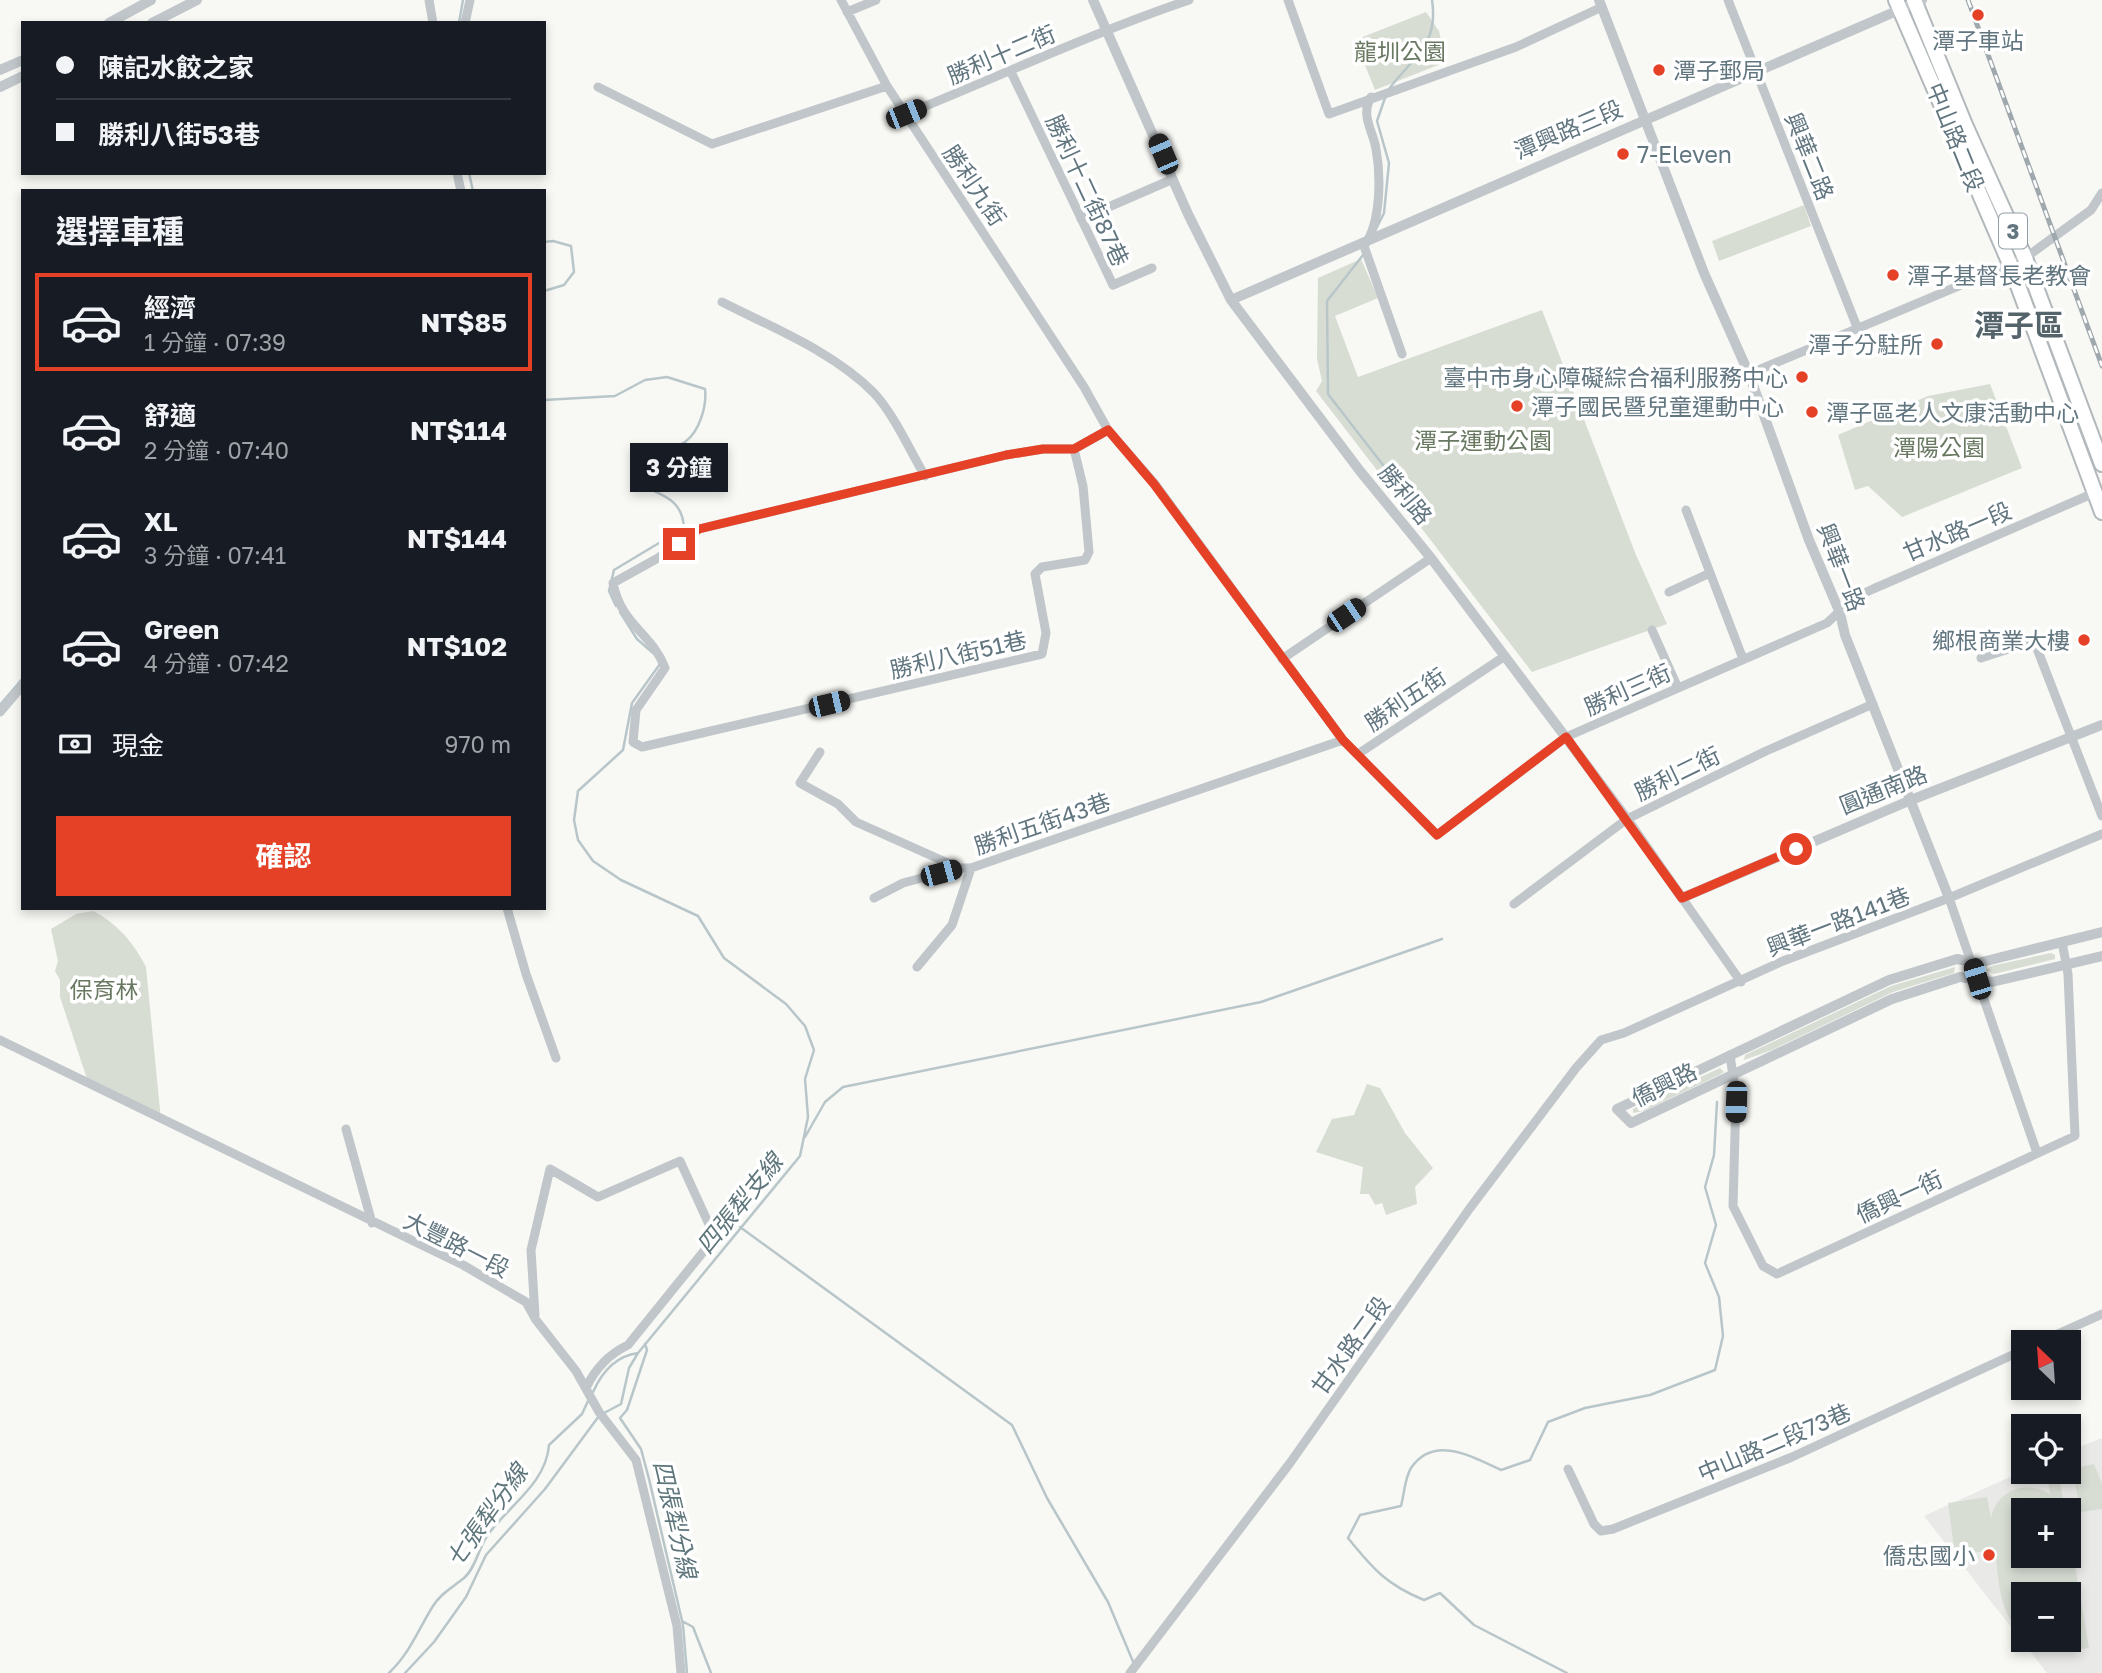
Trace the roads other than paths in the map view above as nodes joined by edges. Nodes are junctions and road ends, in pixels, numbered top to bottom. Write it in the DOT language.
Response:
graph roads {
  1 [pos="151,0"];
  2 [pos="197,0"];
  3 [pos="429,0"];
  4 [pos="470,0"];
  5 [pos="841,0"];
  6 [pos="876,0"];
  7 [pos="1093,0"];
  8 [pos="1189,0"];
  9 [pos="1288,0"];
  10 [pos="1728,0"];
  11 [pos="1917,1"];
  12 [pos="1600,4"];
  13 [pos="1898,5"];
  14 [pos="847,12"];
  15 [pos="113,21"];
  16 [pos="156,21"];
  17 [pos="433,21"];
  18 [pos="465,21"];
  19 [pos="1105,28"];
  20 [pos="21,61"];
  21 [pos="0,70"];
  22 [pos="1011,72"];
  23 [pos="1754,72"];
  24 [pos="21,77"];
  25 [pos="887,86"];
  26 [pos="0,87"];
  27 [pos="598,87"];
  28 [pos="1371,97"];
  29 [pos="906,114"];
  30 [pos="1645,118"];
  31 [pos="1173,179"];
  32 [pos="2102,193"];
  33 [pos="1081,219"];
  34 [pos="1371,239"];
  35 [pos="2025,258"];
  36 [pos="2010,264"];
  37 [pos="1152,268"];
  38 [pos="1231,300"];
  39 [pos="722,302"];
  40 [pos="1857,327"];
  41 [pos="1402,354"];
  42 [pos="1749,374"];
  43 [pos="1108,430"];
  44 [pos="1074,449"];
  45 [pos="2102,464"];
  46 [pos="925,476"];
  47 [pos="1154,484"];
  48 [pos="2095,493"];
  49 [pos="1686,510"];
  50 [pos="2102,512"];
  51 [pos="1431,558"];
  52 [pos="1710,573"];
  53 [pos="1669,592"];
  54 [pos="1840,613"];
  55 [pos="1652,630"];
  56 [pos="1505,656"];
  57 [pos="1981,658"];
  58 [pos="1282,659"];
  59 [pos="1743,659"];
  60 [pos="21,687"];
  61 [pos="1678,688"];
  62 [pos="1873,704"];
  63 [pos="0,712"];
  64 [pos="2102,725"];
  65 [pos="1566,737"];
  66 [pos="2073,737"];
  67 [pos="1343,740"];
  68 [pos="820,752"];
  69 [pos="1358,754"];
  70 [pos="1911,800"];
  71 [pos="2102,816"];
  72 [pos="1627,819"];
  73 [pos="2102,834"];
  74 [pos="959,868"];
  75 [pos="971,868"];
  76 [pos="874,898"];
  77 [pos="1682,898"];
  78 [pos="1949,898"];
  79 [pos="1514,904"];
  80 [pos="507,910"];
  81 [pos="2102,932"];
  82 [pos="2062,942"];
  83 [pos="2102,956"];
  84 [pos="1972,962"];
  85 [pos="2067,966"];
  86 [pos="917,967"];
  87 [pos="1977,979"];
  88 [pos="1741,982"];
  89 [pos="0,1040"];
  90 [pos="1601,1040"];
  91 [pos="1730,1055"];
  92 [pos="556,1058"];
  93 [pos="1735,1073"];
  94 [pos="346,1129"];
  95 [pos="2037,1153"];
  96 [pos="372,1223"];
  97 [pos="2102,1314"];
  98 [pos="536,1320"];
  99 [pos="2067,1330"];
  100 [pos="2011,1356"];
  101 [pos="586,1388"];
  102 [pos="1568,1469"];
  103 [pos="681,1673"];
  104 [pos="1130,1673"];
  1 -- 15 [label="street"];
  2 -- 16 [label="street"];
  3 -- 17 [label="street"];
  4 -- 18 [label="street"];
  5 -- 14 [label="street, 勝利九街"];
  6 -- 14 [label="street"];
  7 -- 19 [label="street, 勝利路"];
  8 -- 19 [label="street, 勝利十二街"];
  9 -- 28 [label="street"];
  10 -- 23 [label="street, 興華二路"];
  11 -- 13 [label="street, 潭興路三段"];
  11 -- 35 [label="main road, 中山路二段 / 3"];
  12 -- 28 [label="street"];
  12 -- 30 [label="street, 興華一路"];
  13 -- 23 [label="street, 潭興路三段"];
  13 -- 36 [label="main road, 中山路二段 / 3"];
  14 -- 25 [label="street, 勝利九街"];
  19 -- 22 [label="street, 勝利十二街"];
  19 -- 31 [label="street, 勝利路"];
  20 -- 21 [label="street"];
  22 -- 29 [label="street, 勝利十二街"];
  22 -- 33 [label="street, 勝利十二街87巷"];
  23 -- 30 [label="street, 潭興路三段"];
  23 -- 40 [label="street, 興華二路"];
  24 -- 26 [label="street"];
  25 -- 27 [label="street"];
  25 -- 29 [label="street, 勝利九街"];
  28 -- 34 [label="street"];
  29 -- 43 [label="street, 勝利九街"];
  30 -- 34 [label="street, 潭興路三段"];
  30 -- 42 [label="street, 興華一路"];
  31 -- 33 [label="street"];
  31 -- 38 [label="street, 勝利路"];
  32 -- 35 [label="street"];
  33 -- 37 [label="street, 勝利十二街87巷"];
  34 -- 38 [label="street, 潭興路三段"];
  34 -- 41 [label="street"];
  35 -- 36 [label="street"];
  35 -- 45 [label="main road, 中山路二段 / 3"];
  36 -- 40 [label="street"];
  36 -- 48 [label="main road, 中山路二段 / 3"];
  38 -- 51 [label="street, 勝利路"];
  39 -- 46 [label="street"];
  40 -- 42 [label="street"];
  42 -- 54 [label="street, 興華一路"];
  43 -- 44 [label="street"];
  43 -- 47 [label="street, 勝利九街"];
  44 -- 46 [label="street"];
  44 -- 46 [label="street, 勝利八街51巷"];
  47 -- 58 [label="street, 勝利五街"];
  48 -- 50 [label="main road, 中山路二段 / 3"];
  48 -- 54 [label="street, 甘水路一段"];
  49 -- 52 [label="street"];
  51 -- 56 [label="street, 勝利路"];
  51 -- 58 [label="street"];
  52 -- 53 [label="street"];
  52 -- 59 [label="street"];
  54 -- 59 [label="street, 勝利三街"];
  54 -- 62 [label="street, 興華一路"];
  55 -- 61 [label="street"];
  56 -- 65 [label="street, 勝利路"];
  56 -- 69 [label="street, 勝利五街"];
  57 -- 66 [label="street"];
  58 -- 67 [label="street, 勝利五街"];
  59 -- 61 [label="street, 勝利三街"];
  60 -- 63 [label="street"];
  61 -- 65 [label="street, 勝利三街"];
  62 -- 70 [label="street, 興華一路"];
  62 -- 72 [label="street, 勝利二街"];
  64 -- 66 [label="street, 圓通南路"];
  65 -- 69 [label="street, 勝利三街"];
  65 -- 72 [label="street, 勝利路"];
  66 -- 70 [label="street, 圓通南路"];
  66 -- 71 [label="street"];
  67 -- 69 [label="street, 勝利五街"];
  67 -- 75 [label="street, 勝利五街43巷"];
  68 -- 74 [label="street, 勝利五街43巷"];
  70 -- 77 [label="street, 圓通南路"];
  70 -- 78 [label="street, 興華一路"];
  72 -- 77 [label="street, 勝利路"];
  72 -- 79 [label="street, 勝利二街"];
  73 -- 78 [label="street, 興華一路141巷"];
  74 -- 75 [label="street, 勝利五街43巷"];
  74 -- 76 [label="street"];
  75 -- 86 [label="street"];
  77 -- 88 [label="street, 勝利路"];
  78 -- 84 [label="street, 興華一路"];
  78 -- 88 [label="street, 興華一路141巷"];
  80 -- 92 [label="street"];
  81 -- 82 [label="street, 僑興路"];
  82 -- 84 [label="street, 僑興路"];
  82 -- 85 [label="street, 僑興一街"];
  83 -- 85 [label="street, 僑興路"];
  84 -- 87 [label="street, 興華一路"];
  84 -- 91 [label="street, 僑興路"];
  85 -- 87 [label="street, 僑興路"];
  85 -- 95 [label="street, 僑興一街"];
  87 -- 93 [label="street, 僑興路"];
  87 -- 95 [label="street, 興華一路"];
  88 -- 90 [label="street, 興華一路141巷"];
  89 -- 96 [label="street, 大豐路一段"];
  90 -- 104 [label="street, 甘水路二段"];
  91 -- 93 [label="street, 僑興一街"];
  91 -- 93 [label="street, 僑興路"];
  93 -- 95 [label="street, 僑興一街"];
  94 -- 96 [label="street"];
  96 -- 98 [label="street, 大豐路一段"];
  97 -- 99 [label="street"];
  98 -- 101 [label="street, 大豐路一段"];
  98 -- 101 [label="street"];
  100 -- 102 [label="street, 中山路二段73巷"];
  101 -- 103 [label="street, 大豐路一段"];
}
